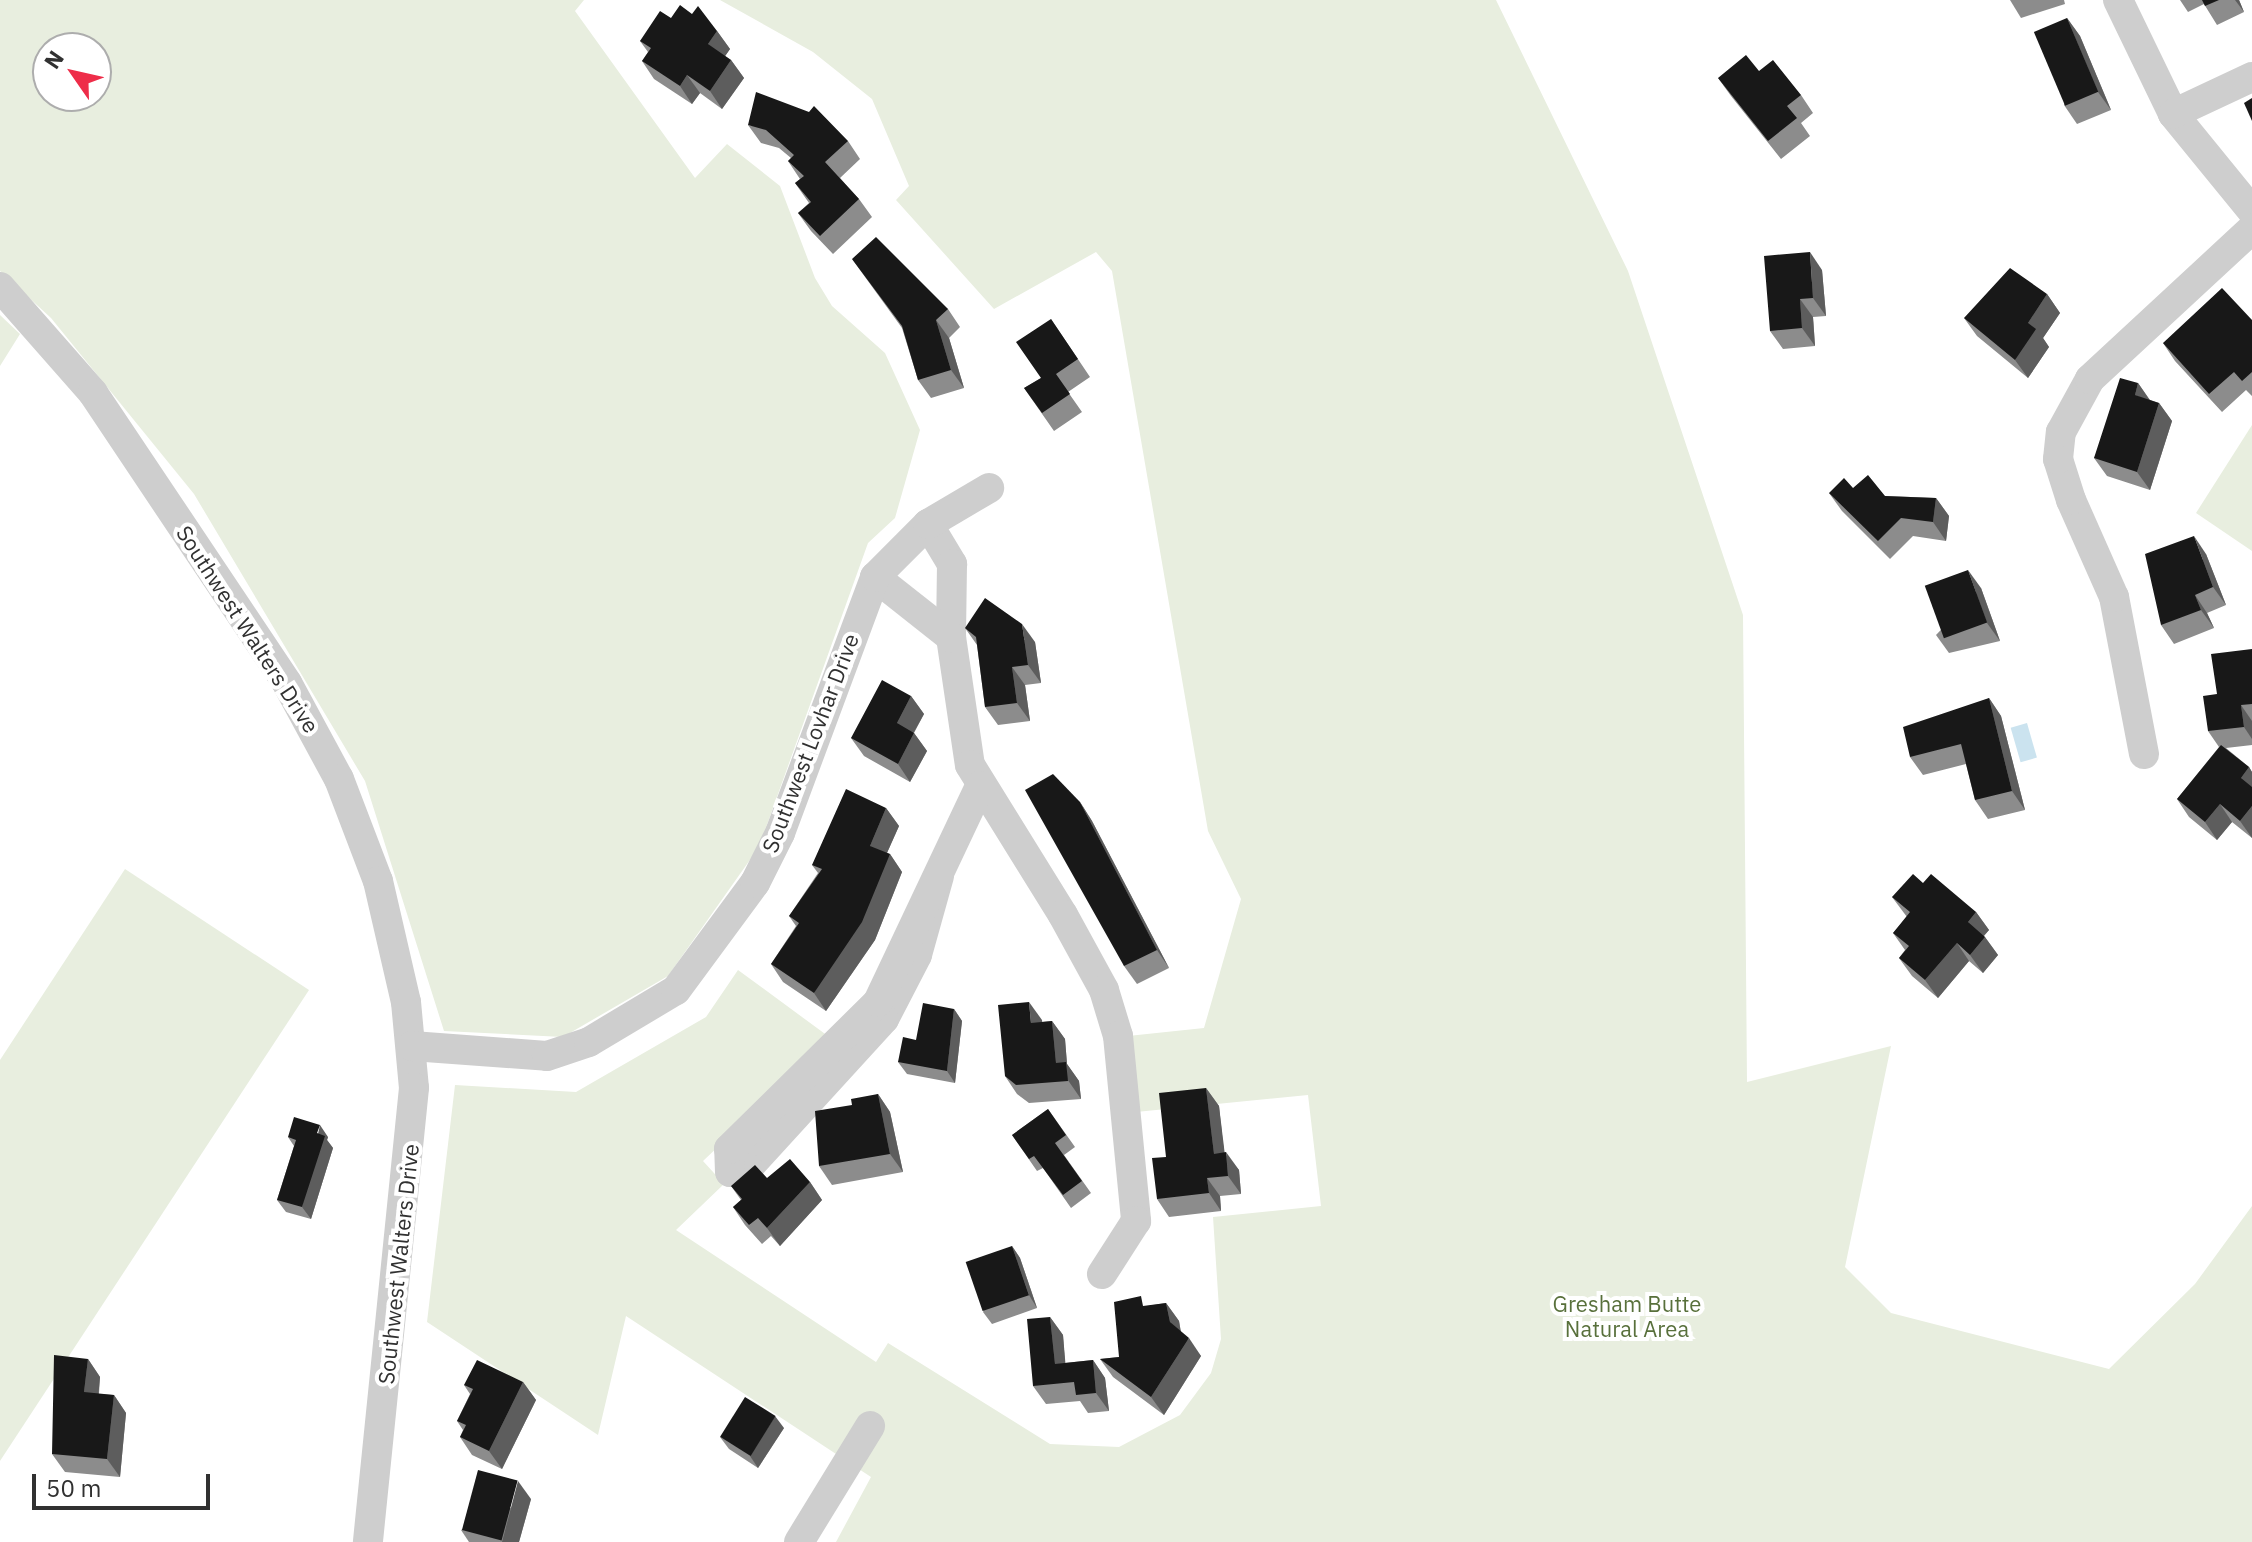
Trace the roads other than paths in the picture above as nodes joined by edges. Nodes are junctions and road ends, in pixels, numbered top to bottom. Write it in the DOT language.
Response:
graph roads {
  1 [pos="2118,0"];
  2 [pos="2252,77"];
  3 [pos="2173,114"];
  4 [pos="2252,211"];
  5 [pos="2252,229"];
  6 [pos="0,287"];
  7 [pos="989,488"];
  8 [pos="928,524"];
  9 [pos="875,577"];
  10 [pos="951,637"];
  11 [pos="2144,754"];
  12 [pos="980,786"];
  13 [pos="939,876"];
  14 [pos="412,1046"];
  15 [pos="1102,1274"];
  16 [pos="870,1426"];
  17 [pos="368,1542"];
  18 [pos="799,1542"];
  1 -- 3 [label="street"];
  2 -- 3 [label="street"];
  3 -- 4 [label="street"];
  5 -- 11 [label="street"];
  6 -- 14 [label="street, Southwest Walters Drive"];
  7 -- 8 [label="street, Southwest Lovhar Drive"];
  8 -- 9 [label="street, Southwest Lovhar Drive"];
  8 -- 10 [label="street"];
  9 -- 10 [label="street"];
  9 -- 14 [label="street, Southwest Lovhar Drive"];
  10 -- 12 [label="street"];
  12 -- 13 [label="street"];
  12 -- 15 [label="street"];
  13 -- 13 [label="street"];
  14 -- 17 [label="street, Southwest Walters Drive"];
  16 -- 18 [label="street"];
}
